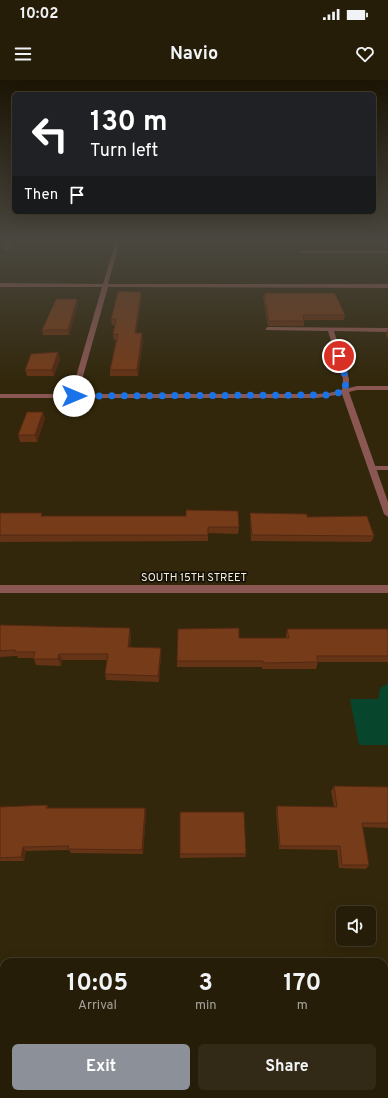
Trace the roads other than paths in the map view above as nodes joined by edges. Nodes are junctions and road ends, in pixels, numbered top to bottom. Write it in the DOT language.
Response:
graph roads {
  1 [pos="104,289"];
  2 [pos="268,329"];
  3 [pos="331,330"];
  4 [pos="388,330"];
  5 [pos="388,388"];
  6 [pos="345,391"];
  7 [pos="0,396"];
  8 [pos="74,396"];
  9 [pos="372,468"];
  10 [pos="388,468"];
  11 [pos="388,514"];
  12 [pos="0,589"];
  13 [pos="388,589"];
  1 -- 8 [label="street"];
  2 -- 3 [label="street"];
  3 -- 4 [label="street"];
  3 -- 6 [label="street"];
  5 -- 6 [label="street"];
  6 -- 8 [label="street"];
  6 -- 9 [label="street"];
  7 -- 8 [label="street"];
  9 -- 10 [label="street"];
  9 -- 11 [label="street"];
  12 -- 13 [label="street, SOUTH 15TH STREET"];
}
